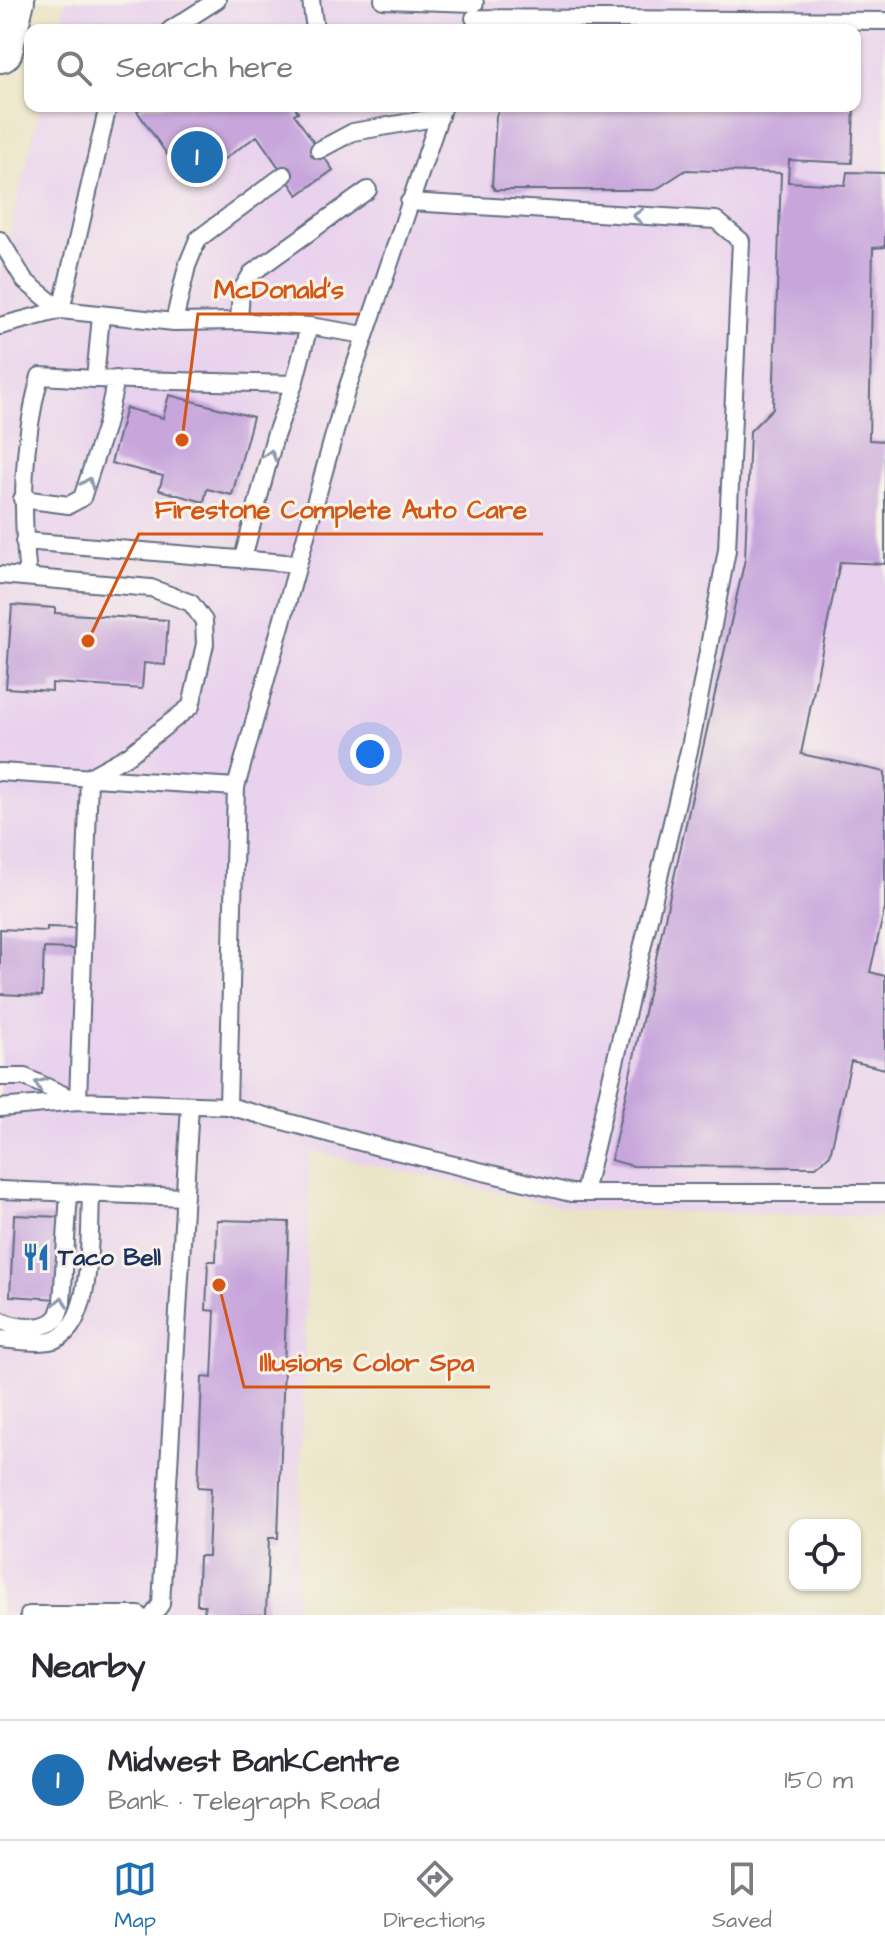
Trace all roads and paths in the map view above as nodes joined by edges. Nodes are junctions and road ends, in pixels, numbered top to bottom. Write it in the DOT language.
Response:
graph roads {
  1 [pos="12,0"];
  2 [pos="217,0"];
  3 [pos="311,0"];
  4 [pos="383,0"];
  5 [pos="474,13"];
  6 [pos="885,21"];
  7 [pos="179,24"];
  8 [pos="314,24"];
  9 [pos="0,50"];
  10 [pos="107,112"];
  11 [pos="438,112"];
  12 [pos="442,112"];
  13 [pos="319,150"];
  14 [pos="284,175"];
  15 [pos="368,190"];
  16 [pos="409,202"];
  17 [pos="0,240"];
  18 [pos="61,310"];
  19 [pos="101,316"];
  20 [pos="239,321"];
  21 [pos="174,322"];
  22 [pos="0,326"];
  23 [pos="309,326"];
  24 [pos="365,335"];
  25 [pos="95,379"];
  26 [pos="116,379"];
  27 [pos="294,384"];
  28 [pos="22,499"];
  29 [pos="24,541"];
  30 [pos="243,558"];
  31 [pos="298,564"];
  32 [pos="0,575"];
  33 [pos="28,577"];
  34 [pos="0,772"];
  35 [pos="89,777"];
  36 [pos="236,787"];
  37 [pos="0,1077"];
  38 [pos="78,1101"];
  39 [pos="190,1105"];
  40 [pos="228,1106"];
  41 [pos="0,1108"];
  42 [pos="0,1190"];
  43 [pos="69,1193"];
  44 [pos="584,1193"];
  45 [pos="885,1193"];
  46 [pos="91,1194"];
  47 [pos="185,1197"];
  48 [pos="0,1320"];
  49 [pos="0,1339"];
  50 [pos="29,1615"];
  51 [pos="139,1615"];
  52 [pos="153,1615"];
  1 -- 9 [label="main road"];
  2 -- 7 [label="lane"];
  3 -- 8 [label="lane"];
  4 -- 5 [label="lane"];
  5 -- 6 [label="lane"];
  10 -- 18 [label="lane"];
  11 -- 13 [label="lane"];
  12 -- 16 [label="lane"];
  14 -- 21 [label="lane"];
  15 -- 20 [label="lane"];
  16 -- 24 [label="lane"];
  44 -- 16 [label="lane, one-way"];
  17 -- 18 [label="lane"];
  18 -- 19 [label="lane"];
  18 -- 22 [label="lane"];
  19 -- 21 [label="lane"];
  19 -- 25 [label="lane"];
  20 -- 21 [label="lane"];
  20 -- 23 [label="lane"];
  23 -- 24 [label="lane"];
  23 -- 27 [label="lane"];
  24 -- 31 [label="lane"];
  25 -- 26 [label="lane"];
  25 -- 28 [label="lane"];
  26 -- 27 [label="lane"];
  28 -- 26 [label="lane, one-way"];
  30 -- 27 [label="lane, one-way"];
  28 -- 29 [label="lane"];
  29 -- 30 [label="lane"];
  29 -- 33 [label="lane"];
  30 -- 31 [label="lane"];
  31 -- 36 [label="lane"];
  32 -- 33 [label="lane"];
  33 -- 35 [label="lane"];
  34 -- 35 [label="lane"];
  35 -- 36 [label="lane"];
  35 -- 38 [label="lane"];
  36 -- 40 [label="lane"];
  38 -- 37 [label="lane, one-way"];
  38 -- 39 [label="lane"];
  38 -- 41 [label="lane"];
  39 -- 40 [label="lane"];
  39 -- 47 [label="lane"];
  40 -- 44 [label="lane"];
  42 -- 43 [label="lane"];
  43 -- 46 [label="lane"];
  48 -- 43 [label="lane, one-way"];
  44 -- 45 [label="lane"];
  46 -- 47 [label="lane"];
  46 -- 49 [label="lane"];
  47 -- 52 [label="lane"];
  50 -- 51 [label="lane"];
}
